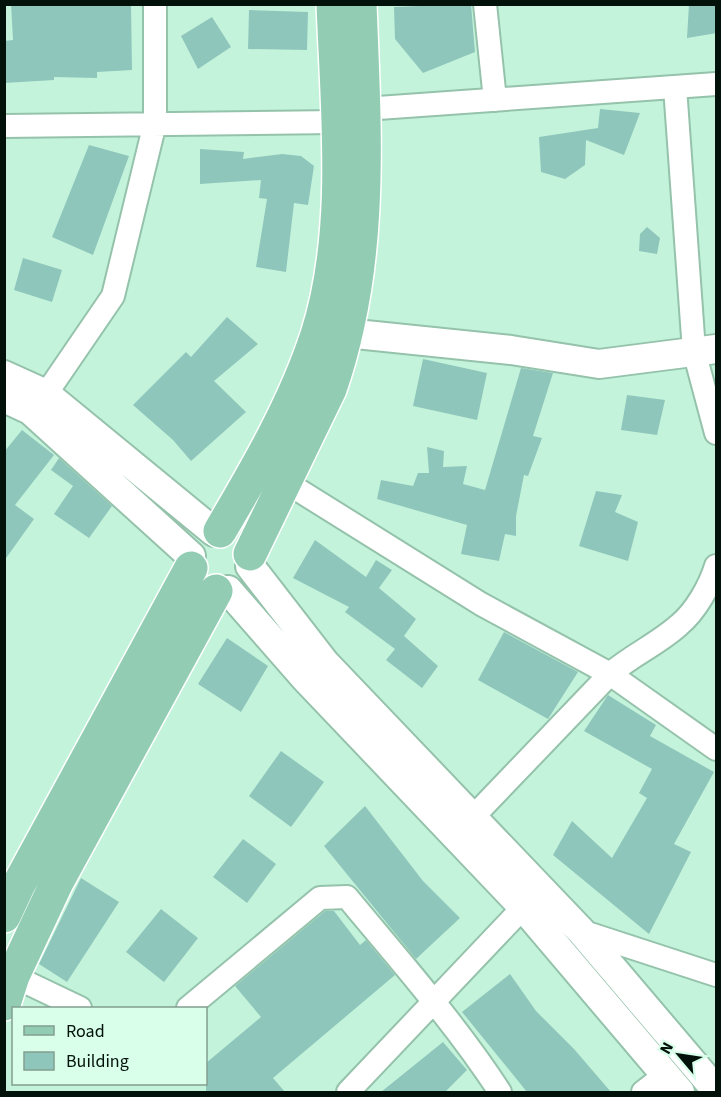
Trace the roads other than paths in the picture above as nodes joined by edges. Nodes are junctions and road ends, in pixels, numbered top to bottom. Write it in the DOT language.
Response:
graph roads {
  1 [pos="154,4"];
  2 [pos="333,4"];
  3 [pos="360,4"];
  4 [pos="485,4"];
  5 [pos="717,84"];
  6 [pos="675,87"];
  7 [pos="495,100"];
  8 [pos="350,116"];
  9 [pos="155,123"];
  10 [pos="4,126"];
  11 [pos="333,329"];
  12 [pos="705,350"];
  13 [pos="4,375"];
  14 [pos="46,394"];
  15 [pos="4,398"];
  16 [pos="717,433"];
  17 [pos="284,481"];
  18 [pos="217,531"];
  19 [pos="250,560"];
  20 [pos="191,562"];
  21 [pos="717,566"];
  22 [pos="222,590"];
  23 [pos="610,674"];
  24 [pos="717,749"];
  25 [pos="473,817"];
  26 [pos="532,898"];
  27 [pos="4,916"];
  28 [pos="581,931"];
  29 [pos="717,975"];
  30 [pos="9,990"];
  31 [pos="434,1002"];
  32 [pos="76,1007"];
  33 [pos="189,1007"];
  34 [pos="672,1083"];
  35 [pos="717,1090"];
  36 [pos="348,1092"];
  37 [pos="500,1092"];
  38 [pos="643,1092"];
  1 -- 9 [label="street"];
  2 -- 8 [label="main road"];
  3 -- 8 [label="main road"];
  4 -- 7 [label="street"];
  5 -- 6 [label="street"];
  6 -- 7 [label="street"];
  6 -- 12 [label="street"];
  7 -- 8 [label="street"];
  8 -- 9 [label="street"];
  8 -- 11 [label="main road"];
  9 -- 10 [label="street"];
  9 -- 14 [label="street"];
  11 -- 12 [label="street"];
  11 -- 17 [label="main road"];
  11 -- 18 [label="main road"];
  12 -- 16 [label="street"];
  13 -- 14 [label="street"];
  14 -- 18 [label="street"];
  15 -- 20 [label="street"];
  17 -- 19 [label="main road"];
  17 -- 23 [label="street"];
  18 -- 19 [label="main road"];
  18 -- 20 [label="main road"];
  19 -- 22 [label="main road"];
  19 -- 25 [label="street"];
  20 -- 22 [label="main road"];
  20 -- 27 [label="main road"];
  21 -- 23 [label="street"];
  22 -- 26 [label="street"];
  22 -- 30 [label="main road"];
  23 -- 24 [label="street"];
  23 -- 25 [label="street"];
  25 -- 26 [label="street"];
  26 -- 28 [label="street"];
  26 -- 31 [label="street"];
  26 -- 34 [label="street"];
  28 -- 29 [label="street"];
  28 -- 35 [label="street"];
  30 -- 32 [label="street"];
  31 -- 33 [label="street"];
  31 -- 36 [label="street"];
  31 -- 37 [label="street"];
  34 -- 38 [label="street"];
}
